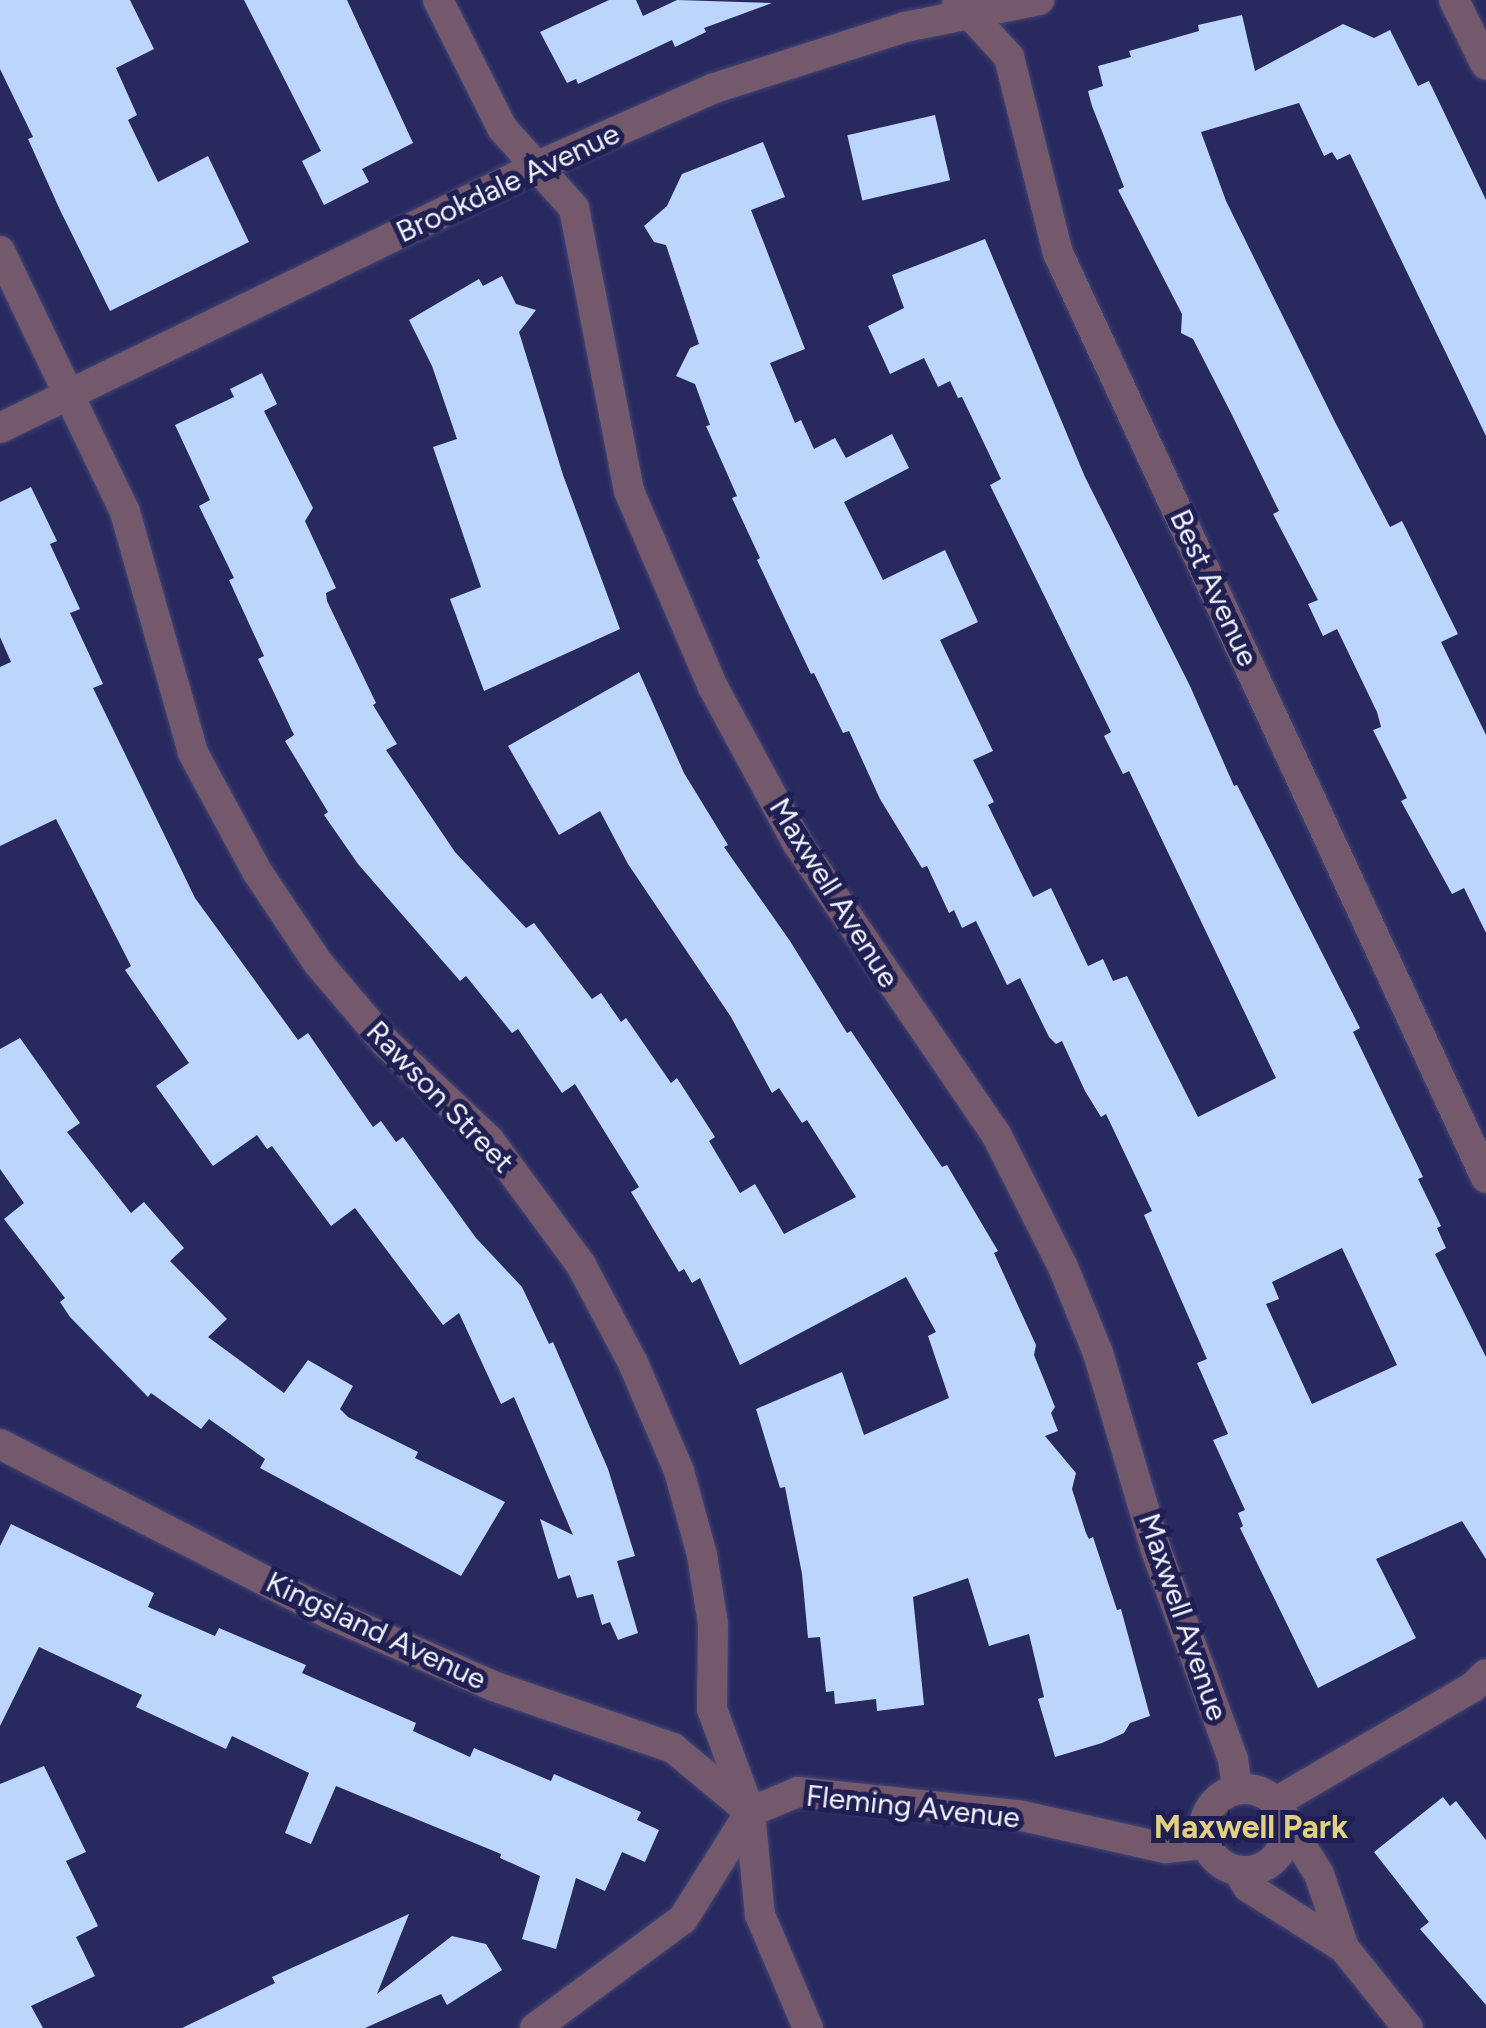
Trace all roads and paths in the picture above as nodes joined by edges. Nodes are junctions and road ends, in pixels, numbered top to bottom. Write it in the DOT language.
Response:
graph roads {
  1 [pos="438,0"];
  2 [pos="1039,0"];
  3 [pos="1454,0"];
  4 [pos="964,7"];
  5 [pos="1486,66"];
  6 [pos="536,167"];
  7 [pos="0,250"];
  8 [pos="71,394"];
  9 [pos="0,428"];
  10 [pos="1486,1178"];
  11 [pos="0,1444"];
  12 [pos="1486,1674"];
  13 [pos="1238,1790"];
  14 [pos="1280,1811"];
  15 [pos="750,1812"];
  16 [pos="1205,1844"];
  17 [pos="1238,1871"];
  18 [pos="1344,1948"];
  19 [pos="535,2028"];
  20 [pos="808,2028"];
  21 [pos="1408,2028"];
  1 -- 6 [label="street, Maxwell Avenue"];
  2 -- 4 [label="street, Brookdale Avenue"];
  3 -- 5 [label="street"];
  4 -- 6 [label="street, Brookdale Avenue"];
  4 -- 10 [label="street, Best Avenue"];
  6 -- 8 [label="street, Brookdale Avenue"];
  6 -- 13 [label="street, Maxwell Avenue"];
  7 -- 8 [label="street, Rawson Street"];
  8 -- 9 [label="street, Brookdale Avenue"];
  8 -- 15 [label="street, Rawson Street"];
  11 -- 15 [label="street, Kingsland Avenue"];
  12 -- 14 [label="street"];
  13 -- 14 [label="street"];
  13 -- 16 [label="street"];
  14 -- 17 [label="street"];
  14 -- 18 [label="street"];
  15 -- 16 [label="street, Fleming Avenue"];
  15 -- 19 [label="street"];
  15 -- 20 [label="street, Rawson Street"];
  16 -- 17 [label="street"];
  17 -- 18 [label="street"];
  18 -- 21 [label="street"];
}
